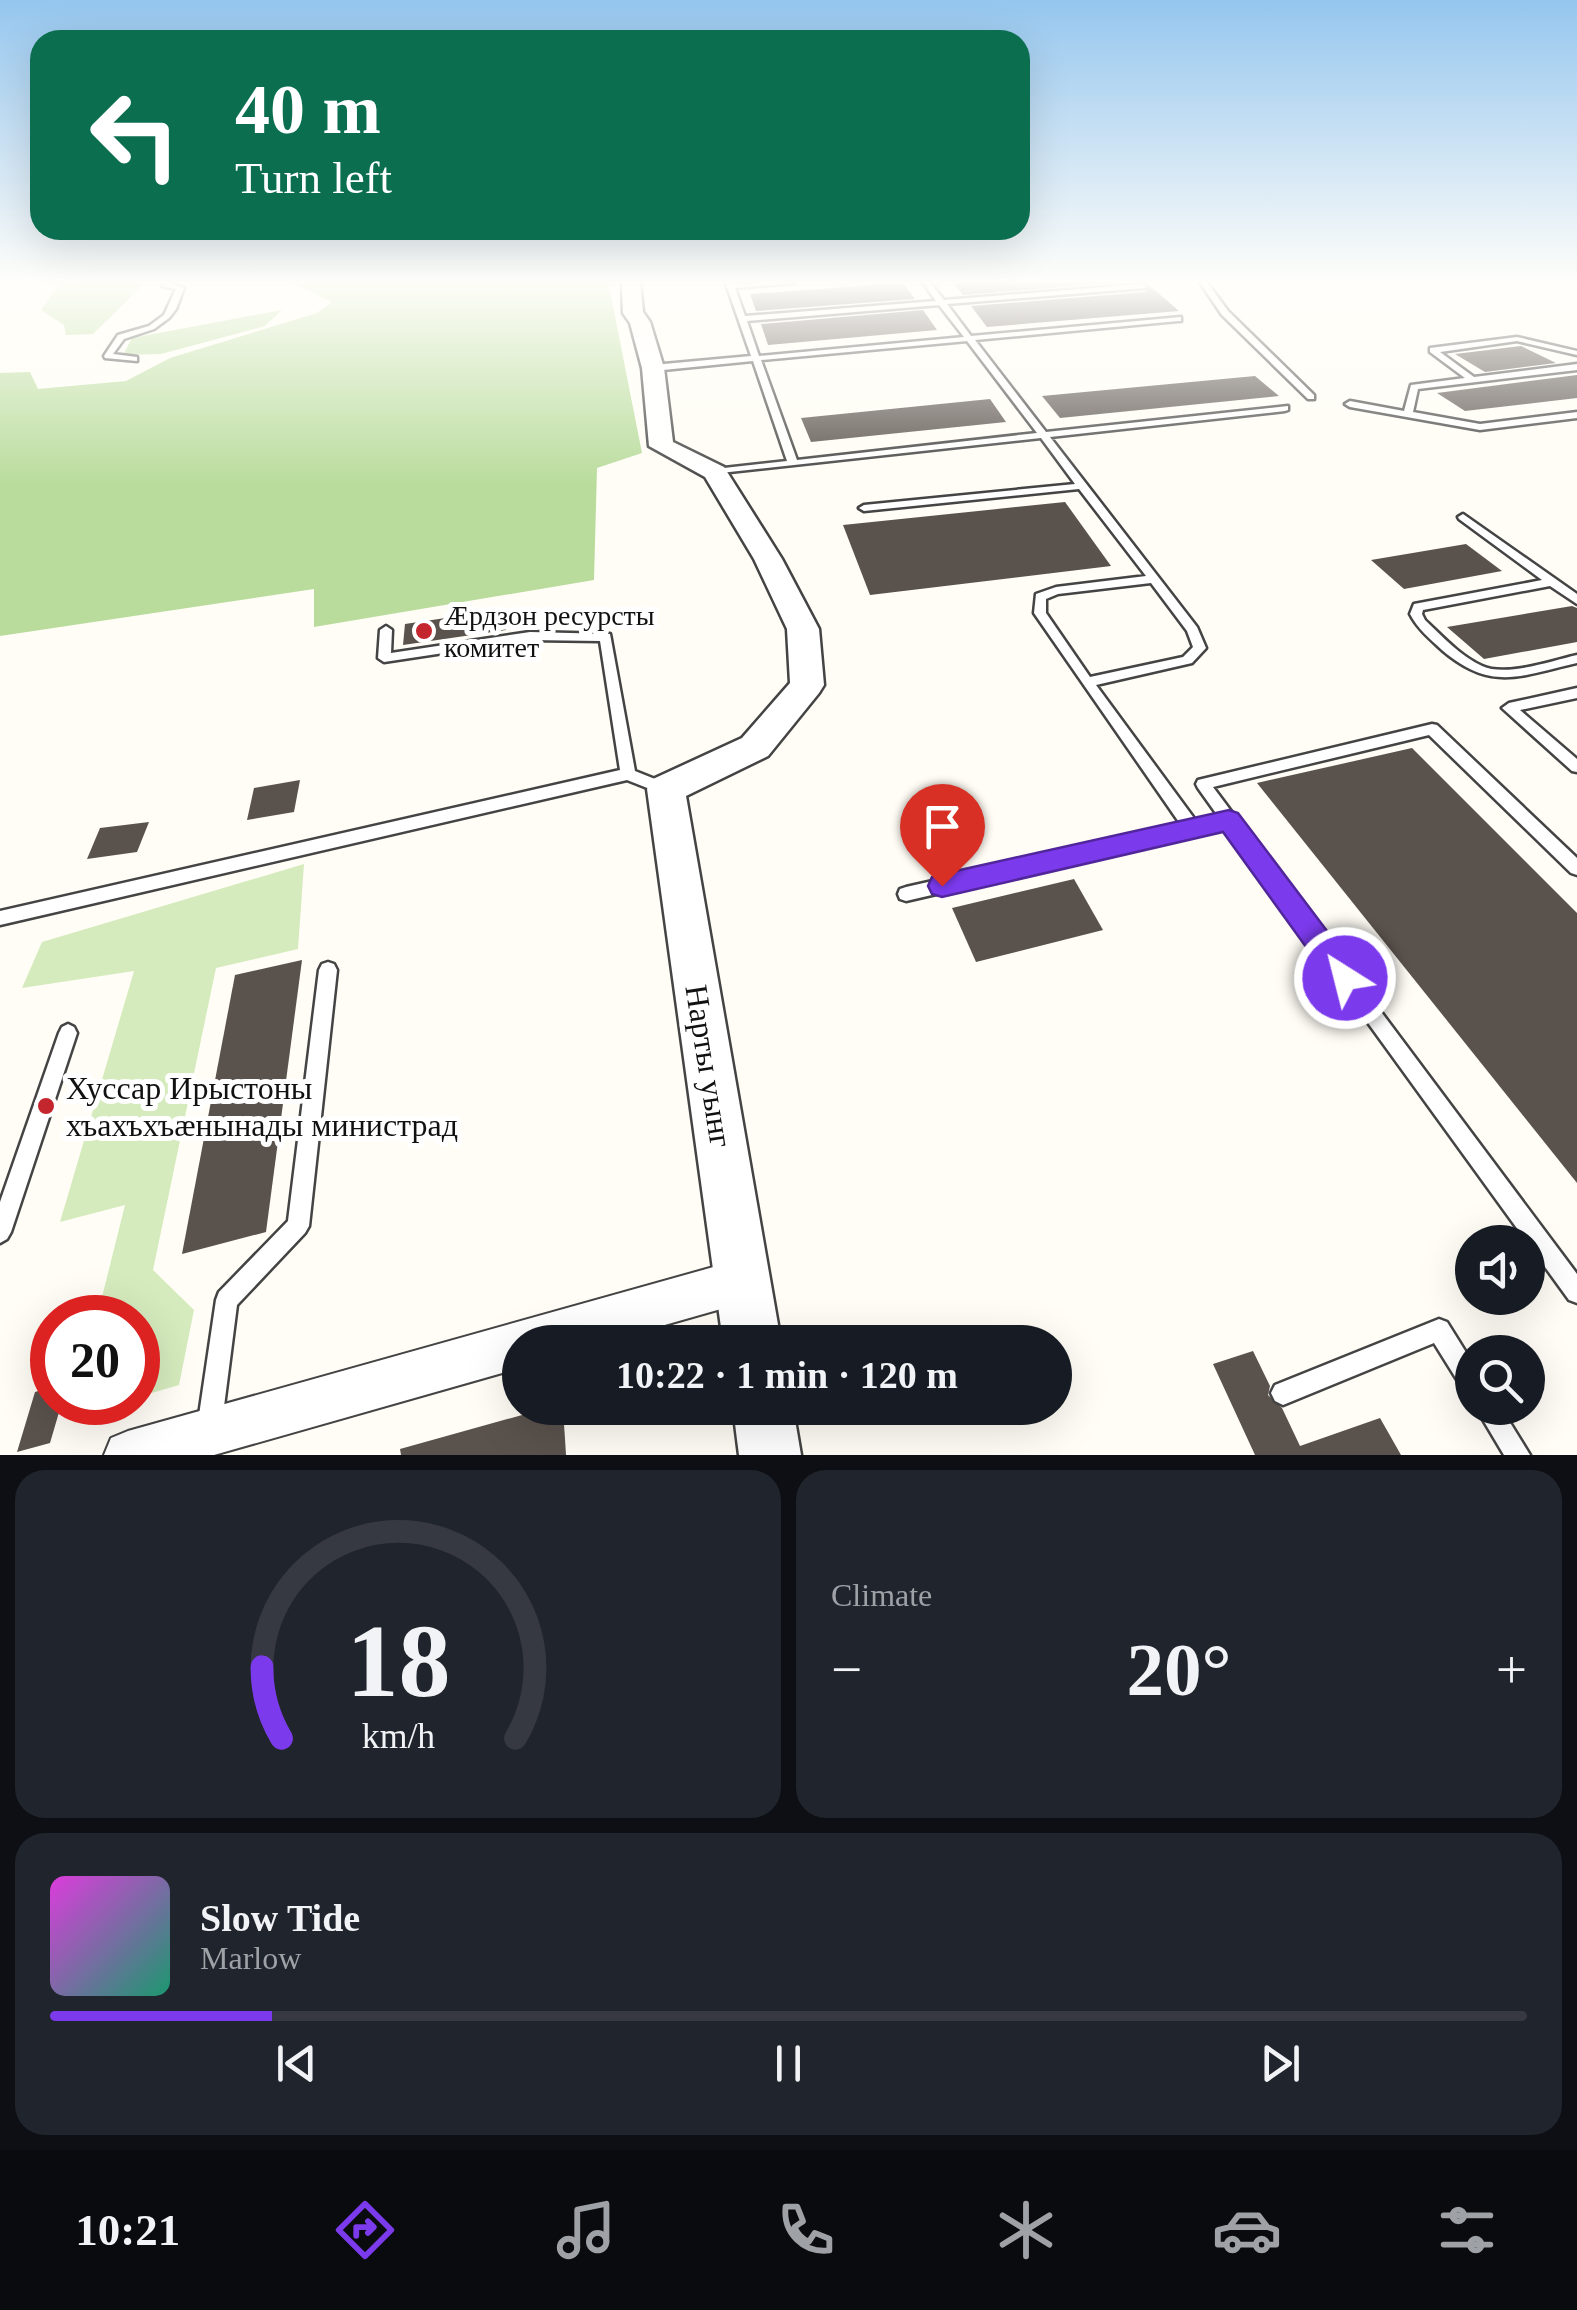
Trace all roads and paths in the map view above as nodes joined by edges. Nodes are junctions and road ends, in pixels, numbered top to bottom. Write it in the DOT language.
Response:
graph roads {
  1 [pos="113,349"];
  2 [pos="648,349"];
  3 [pos="750,349"];
  4 [pos="851,349"];
  5 [pos="976,349"];
  6 [pos="1262,349"];
  7 [pos="1441,349"];
  8 [pos="753,358"];
  9 [pos="134,359"];
  10 [pos="1577,367"];
  11 [pos="653,368"];
  12 [pos="1473,380"];
  13 [pos="1312,397"];
  14 [pos="1350,404"];
  15 [pos="1285,408"];
  16 [pos="1408,414"];
  17 [pos="1577,415"];
  18 [pos="1042,433"];
  19 [pos="792,460"];
  20 [pos="715,472"];
  21 [pos="1081,486"];
  22 [pos="864,508"];
  23 [pos="1463,516"];
  24 [pos="1152,579"];
  25 [pos="1552,582"];
  26 [pos="1577,600"];
  27 [pos="386,630"];
  28 [pos="1577,659"];
  29 [pos="1087,682"];
  30 [pos="1577,693"];
  31 [pos="1577,767"];
  32 [pos="647,782"];
  33 [pos="1229,820"];
  34 [pos="1192,829"];
  35 [pos="1577,868"];
  36 [pos="906,894"];
  37 [pos="0,918"];
  38 [pos="328,970"];
  39 [pos="68,1033"];
  40 [pos="0,1232"];
  41 [pos="742,1280"];
  42 [pos="1577,1292"];
  43 [pos="587,1325"];
  44 [pos="749,1325"];
  45 [pos="502,1350"];
  46 [pos="1455,1356"];
  47 [pos="1283,1393"];
  48 [pos="765,1425"];
  49 [pos="1499,1425"];
  50 [pos="209,1433"];
  51 [pos="128,1455"];
  52 [pos="770,1455"];
  53 [pos="1518,1455"];
  1 -- 9 [label="lane"];
  2 -- 11 [label="street"];
  3 -- 8 [label="lane"];
  4 -- 8 [label="lane"];
  5 -- 18 [label="lane"];
  6 -- 13 [label="lane"];
  7 -- 12 [label="lane"];
  8 -- 11 [label="lane"];
  8 -- 19 [label="lane"];
  10 -- 12 [label="lane"];
  11 -- 20 [label="street"];
  12 -- 16 [label="lane"];
  14 -- 16 [label="lane"];
  15 -- 18 [label="lane"];
  16 -- 17 [label="lane"];
  18 -- 19 [label="lane"];
  18 -- 21 [label="lane"];
  19 -- 20 [label="lane"];
  20 -- 32 [label="street"];
  21 -- 22 [label="lane"];
  21 -- 24 [label="lane"];
  23 -- 25 [label="lane"];
  24 -- 29 [label="lane"];
  24 -- 29 [label="lane"];
  25 -- 26 [label="lane"];
  25 -- 28 [label="lane"];
  27 -- 32 [label="lane"];
  29 -- 34 [label="lane"];
  30 -- 31 [label="lane"];
  32 -- 37 [label="lane"];
  32 -- 41 [label="street, Нарты уынг"];
  33 -- 34 [label="lane"];
  33 -- 35 [label="lane"];
  33 -- 42 [label="lane"];
  34 -- 36 [label="lane"];
  38 -- 50 [label="lane"];
  39 -- 40 [label="lane"];
  41 -- 43 [label="street"];
  41 -- 44 [label="street, Нарты уынг"];
  45 -- 50 [label="street"];
  46 -- 47 [label="lane"];
  48 -- 52 [label="street"];
  49 -- 53 [label="lane"];
  50 -- 51 [label="street"];
}
